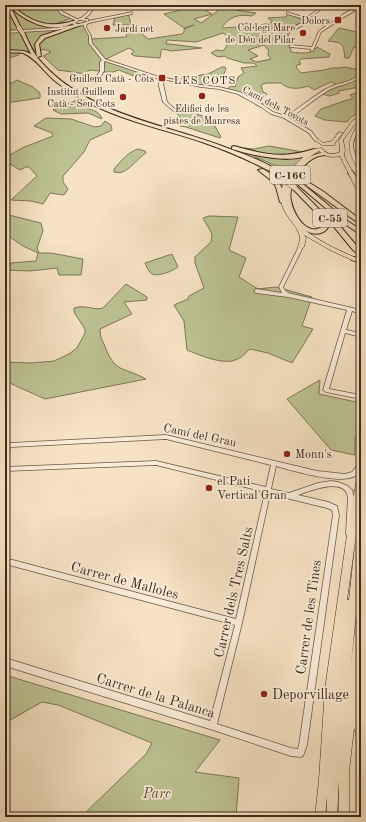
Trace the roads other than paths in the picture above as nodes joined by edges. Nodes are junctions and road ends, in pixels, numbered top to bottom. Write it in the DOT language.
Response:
graph roads {
  1 [pos="10,5"];
  2 [pos="55,5"];
  3 [pos="95,5"];
  4 [pos="99,5"];
  5 [pos="225,5"];
  6 [pos="326,5"];
  7 [pos="354,5"];
  8 [pos="220,6"];
  9 [pos="361,6"];
  10 [pos="356,8"];
  11 [pos="131,13"];
  12 [pos="288,13"];
  13 [pos="361,18"];
  14 [pos="82,19"];
  15 [pos="308,19"];
  16 [pos="357,19"];
  17 [pos="87,22"];
  18 [pos="76,23"];
  19 [pos="328,26"];
  20 [pos="295,28"];
  21 [pos="22,30"];
  22 [pos="6,32"];
  23 [pos="291,46"];
  24 [pos="5,50"];
  25 [pos="361,56"];
  26 [pos="39,59"];
  27 [pos="104,60"];
  28 [pos="160,78"];
  29 [pos="95,82"];
  30 [pos="176,112"];
  31 [pos="361,115"];
  32 [pos="286,118"];
  33 [pos="360,124"];
  34 [pos="158,125"];
  35 [pos="348,131"];
  36 [pos="190,137"];
  37 [pos="316,140"];
  38 [pos="327,144"];
  39 [pos="319,149"];
  40 [pos="342,150"];
  41 [pos="325,154"];
  42 [pos="350,170"];
  43 [pos="361,172"];
  44 [pos="281,173"];
  45 [pos="361,179"];
  46 [pos="297,183"];
  47 [pos="361,187"];
  48 [pos="361,193"];
  49 [pos="287,210"];
  50 [pos="361,223"];
  51 [pos="299,227"];
  52 [pos="361,233"];
  53 [pos="319,243"];
  54 [pos="301,247"];
  55 [pos="361,254"];
  56 [pos="356,259"];
  57 [pos="361,266"];
  58 [pos="281,287"];
  59 [pos="256,291"];
  60 [pos="270,292"];
  61 [pos="286,294"];
  62 [pos="350,309"];
  63 [pos="361,312"];
  64 [pos="343,331"];
  65 [pos="361,335"];
  66 [pos="361,397"];
  67 [pos="6,445"];
  68 [pos="274,464"];
  69 [pos="361,465"];
  70 [pos="5,469"];
  71 [pos="361,479"];
  72 [pos="361,484"];
  73 [pos="269,490"];
  74 [pos="290,495"];
  75 [pos="361,526"];
  76 [pos="350,548"];
  77 [pos="5,561"];
  78 [pos="361,613"];
  79 [pos="238,623"];
  80 [pos="356,654"];
  81 [pos="5,662"];
  82 [pos="213,726"];
  83 [pos="361,738"];
  84 [pos="300,753"];
  85 [pos="320,817"];
  86 [pos="332,817"];
  87 [pos="337,817"];
  88 [pos="344,817"];
  1 -- 18 [label="highway"];
  1 -- 21 [label="highway"];
  2 -- 18 [label="street"];
  3 -- 14 [label="street"];
  4 -- 17 [label="street"];
  5 -- 8 [label="street"];
  6 -- 15 [label="street"];
  7 -- 10 [label="street"];
  9 -- 10 [label="street"];
  10 -- 19 [label="street"];
  11 -- 17 [label="street"];
  12 -- 15 [label="street"];
  13 -- 16 [label="street"];
  14 -- 17 [label="street"];
  14 -- 18 [label="street"];
  15 -- 19 [label="street"];
  15 -- 20 [label="street"];
  17 -- 18 [label="street"];
  17 -- 27 [label="street"];
  18 -- 22 [label="street"];
  18 -- 26 [label="highway"];
  19 -- 23 [label="street"];
  21 -- 24 [label="highway"];
  21 -- 26 [label="highway"];
  24 -- 26 [label="highway"];
  25 -- 32 [label="street"];
  26 -- 34 [label="highway"];
  26 -- 36 [label="highway"];
  27 -- 28 [label="street, Camí dels Tovots"];
  27 -- 29 [label="street"];
  28 -- 30 [label="street"];
  28 -- 32 [label="street, Camí dels Tovots"];
  31 -- 35 [label="main road"];
  31 -- 38 [label="main road"];
  32 -- 37 [label="street, Camí dels Tovots"];
  33 -- 35 [label="main road"];
  33 -- 43 [label="street"];
  34 -- 39 [label="highway"];
  34 -- 44 [label="highway"];
  35 -- 40 [label="main road"];
  36 -- 44 [label="highway"];
  36 -- 49 [label="highway"];
  37 -- 38 [label="main road"];
  37 -- 39 [label="main road"];
  38 -- 39 [label="main road, C-16C"];
  38 -- 40 [label="main road"];
  39 -- 41 [label="main road"];
  39 -- 49 [label="main road, C-16C"];
  40 -- 41 [label="main road"];
  40 -- 42 [label="main road"];
  41 -- 46 [label="highway"];
  42 -- 45 [label="main road"];
  42 -- 47 [label="highway"];
  42 -- 48 [label="main road"];
  44 -- 46 [label="highway, bridge"];
  44 -- 46 [label="highway"];
  46 -- 50 [label="highway"];
  46 -- 52 [label="highway, C-55"];
  46 -- 55 [label="highway, C-55"];
  49 -- 51 [label="main road, C-16C"];
  51 -- 53 [label="main road, C-16C"];
  51 -- 54 [label="main road"];
  53 -- 54 [label="main road"];
  53 -- 56 [label="main road, C-16C"];
  54 -- 58 [label="street"];
  56 -- 57 [label="main road"];
  58 -- 60 [label="street"];
  58 -- 61 [label="street"];
  59 -- 60 [label="street"];
  60 -- 61 [label="street"];
  61 -- 62 [label="street"];
  62 -- 63 [label="street"];
  62 -- 64 [label="street"];
  64 -- 65 [label="street"];
  64 -- 66 [label="street"];
  67 -- 68 [label="street, Camí del Grau"];
  68 -- 69 [label="street, Camí del Grau"];
  68 -- 73 [label="street, Carrer dels Tres Salts"];
  70 -- 73 [label="street"];
  71 -- 76 [label="main road"];
  72 -- 86 [label="main road"];
  73 -- 74 [label="street"];
  73 -- 79 [label="street, Carrer dels Tres Salts"];
  74 -- 76 [label="street"];
  74 -- 84 [label="street, Carrer de les Tines"];
  75 -- 87 [label="main road"];
  76 -- 85 [label="main road"];
  77 -- 79 [label="street, Carrer de Malloles"];
  78 -- 80 [label="main road"];
  79 -- 82 [label="street, Carrer dels Tres Salts"];
  80 -- 83 [label="main road"];
  80 -- 88 [label="main road"];
  81 -- 82 [label="street, Carrer de la Palanca"];
  82 -- 84 [label="street, Carrer de la Palanca"];
}
